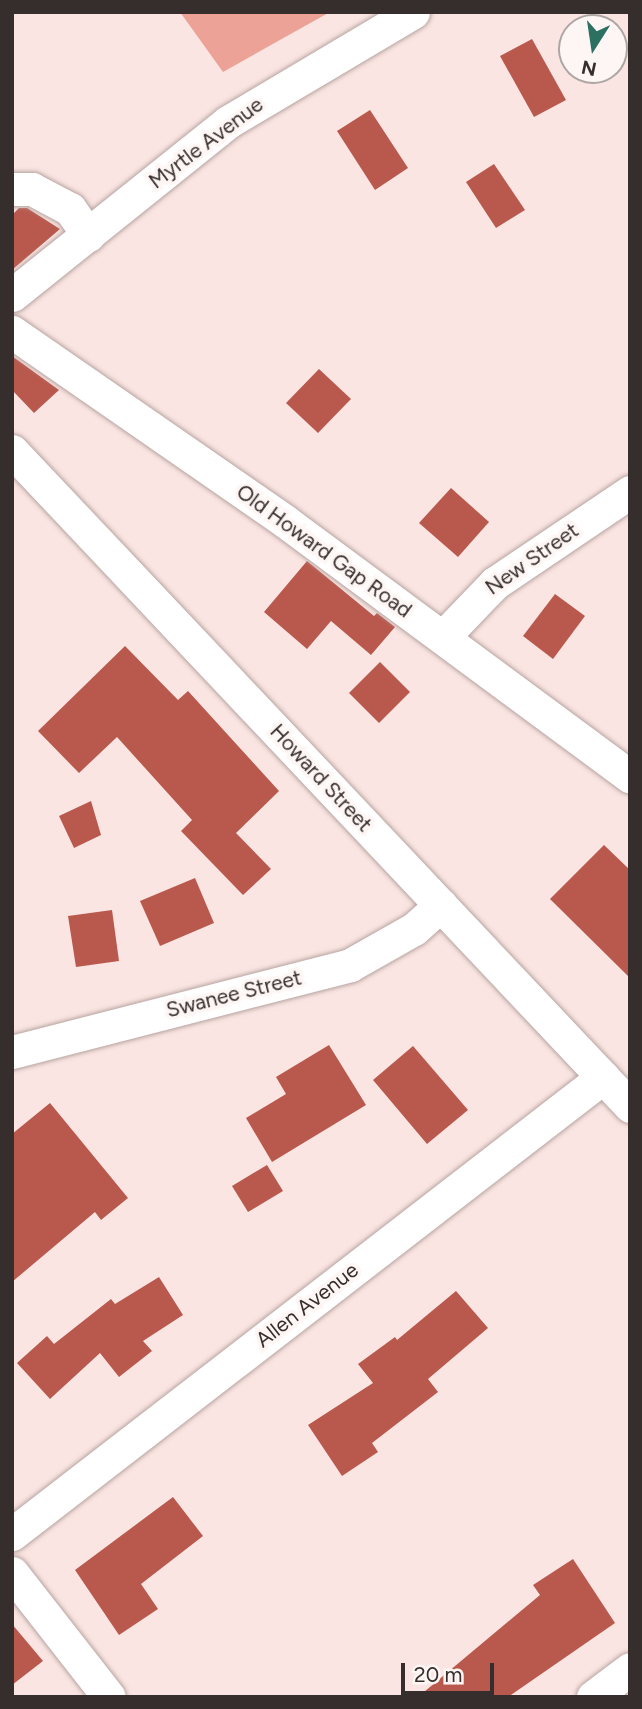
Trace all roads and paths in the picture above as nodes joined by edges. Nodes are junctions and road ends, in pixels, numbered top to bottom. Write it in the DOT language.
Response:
graph roads {
  1 [pos="413,12"];
  2 [pos="12,189"];
  3 [pos="88,234"];
  4 [pos="12,295"];
  5 [pos="12,332"];
  6 [pos="12,451"];
  7 [pos="630,492"];
  8 [pos="443,637"];
  9 [pos="630,777"];
  10 [pos="441,905"];
  11 [pos="12,1052"];
  12 [pos="603,1077"];
  13 [pos="630,1106"];
  14 [pos="12,1534"];
  15 [pos="12,1573"];
  16 [pos="630,1669"];
  17 [pos="109,1697"];
  18 [pos="593,1697"];
  1 -- 3 [label="street, Myrtle Avenue"];
  2 -- 3 [label="street"];
  3 -- 4 [label="street, Myrtle Avenue"];
  5 -- 8 [label="street, Old Howard Gap Road"];
  6 -- 10 [label="street, Howard Street"];
  7 -- 8 [label="street, New Street"];
  8 -- 9 [label="street, Old Howard Gap Road"];
  10 -- 11 [label="street, Swanee Street"];
  10 -- 12 [label="street, Howard Street"];
  12 -- 13 [label="street, Howard Street"];
  12 -- 14 [label="street, Allen Avenue"];
  15 -- 17 [label="street"];
  16 -- 18 [label="street"];
}
